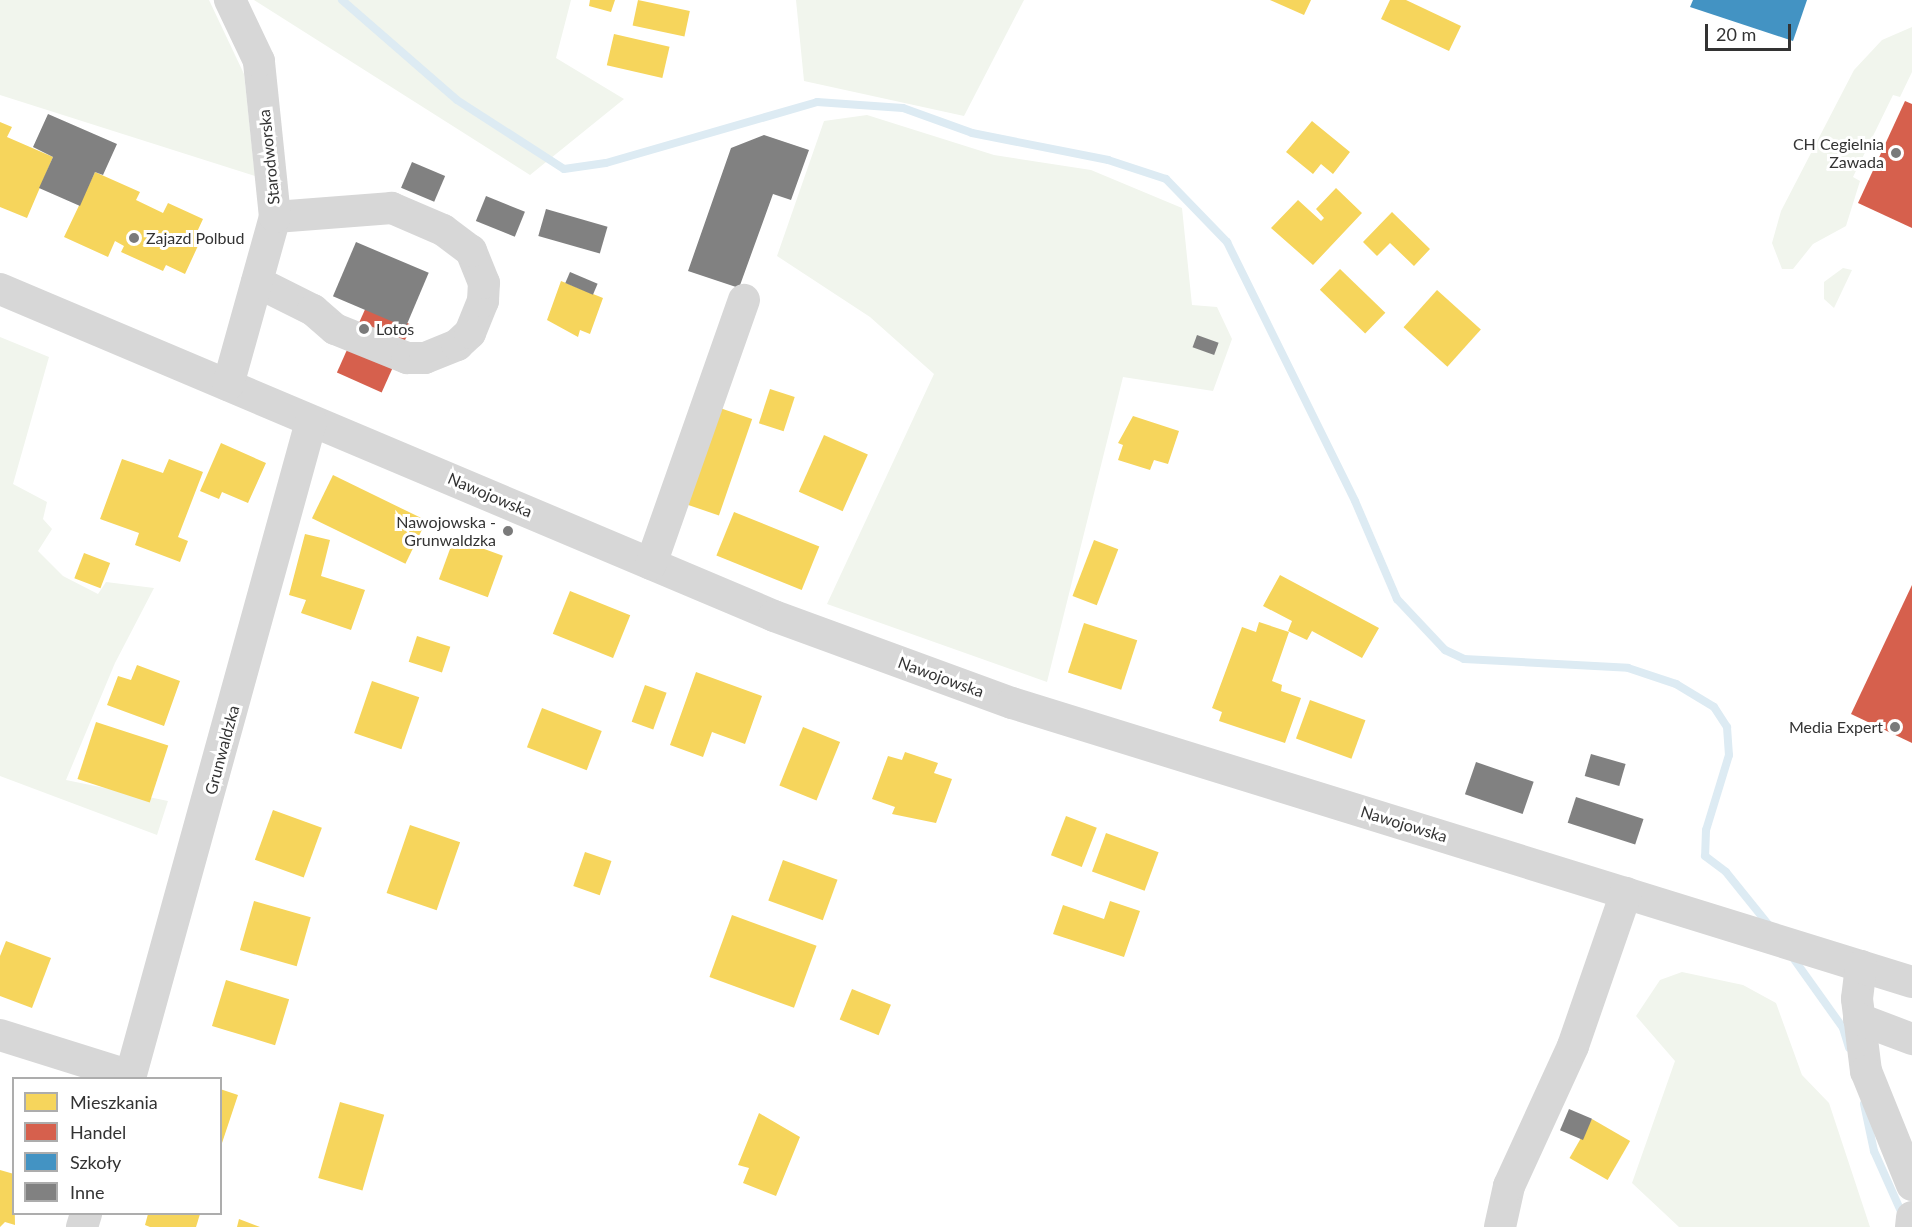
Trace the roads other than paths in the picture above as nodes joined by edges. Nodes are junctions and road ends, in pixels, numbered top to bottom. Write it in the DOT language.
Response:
graph roads {
  1 [pos="230,0"];
  2 [pos="275,217"];
  3 [pos="257,282"];
  4 [pos="0,289"];
  5 [pos="744,300"];
  6 [pos="228,386"];
  7 [pos="311,422"];
  8 [pos="651,564"];
  9 [pos="1626,893"];
  10 [pos="1860,966"];
  11 [pos="1912,982"];
  12 [pos="1859,1018"];
  13 [pos="0,1035"];
  14 [pos="1912,1039"];
  15 [pos="131,1077"];
  16 [pos="1912,1185"];
  17 [pos="1912,1217"];
  18 [pos="1500,1227"];
  19 [pos="1911,1227"];
  1 -- 2 [label="street, Starodworska"];
  2 -- 3 [label="street, Starodworska"];
  2 -- 3 [label="street"];
  3 -- 6 [label="street, Starodworska"];
  4 -- 6 [label="street, Nawojowska"];
  5 -- 8 [label="street"];
  6 -- 7 [label="street, Nawojowska"];
  7 -- 8 [label="street, Nawojowska"];
  7 -- 15 [label="street, Grunwaldzka"];
  8 -- 9 [label="street, Nawojowska"];
  9 -- 10 [label="street, Nawojowska"];
  9 -- 18 [label="street"];
  10 -- 11 [label="street, Nawojowska"];
  10 -- 12 [label="street"];
  12 -- 14 [label="street"];
  12 -- 16 [label="street"];
  13 -- 15 [label="street"];
  17 -- 19 [label="street"];
}
